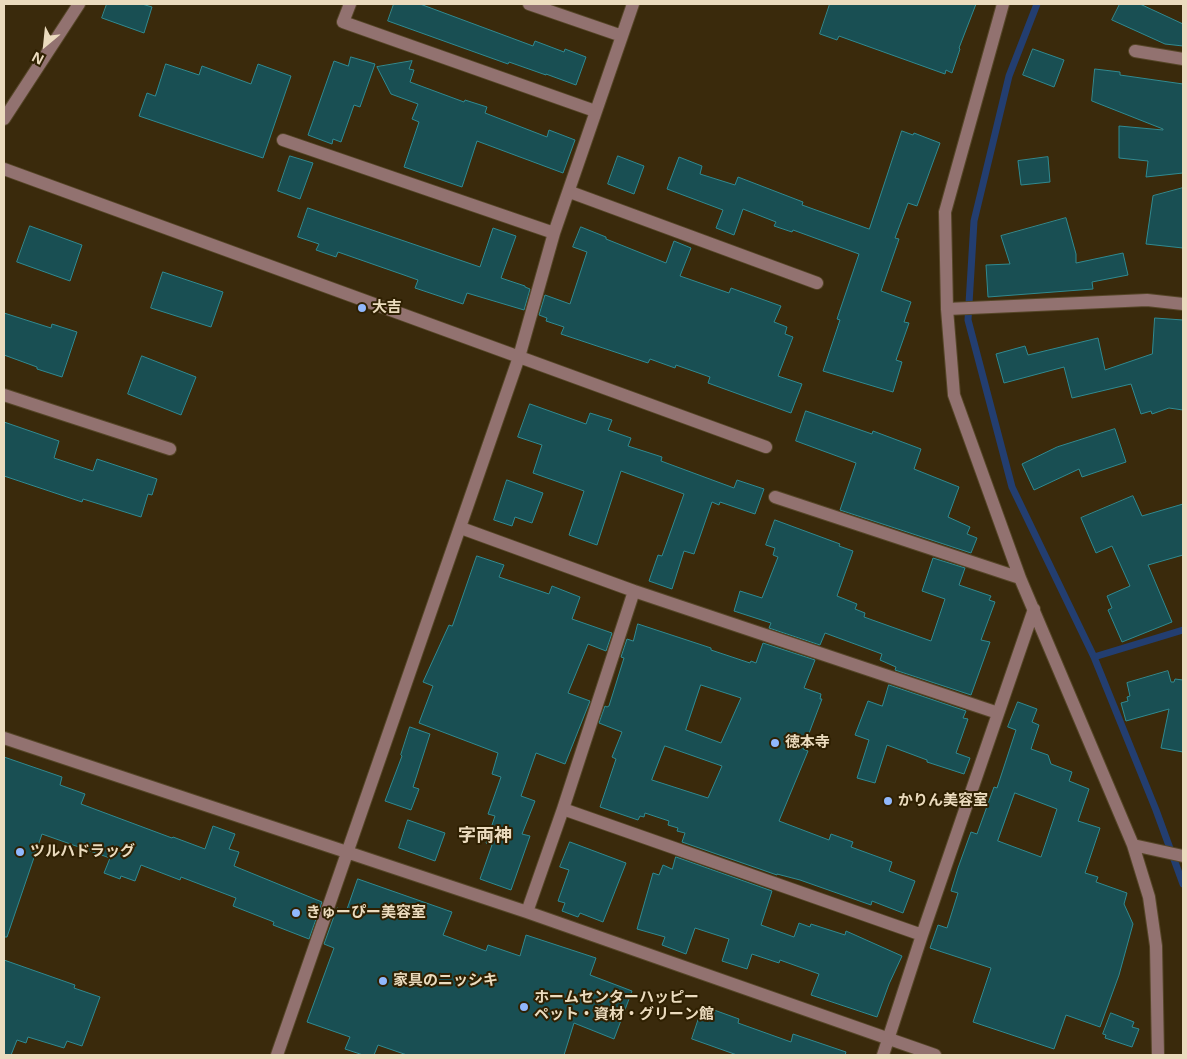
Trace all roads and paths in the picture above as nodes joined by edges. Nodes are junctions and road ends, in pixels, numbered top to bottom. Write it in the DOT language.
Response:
graph roads {
  1 [pos="79,4"];
  2 [pos="350,4"];
  3 [pos="529,4"];
  4 [pos="633,4"];
  5 [pos="1003,4"];
  6 [pos="622,36"];
  7 [pos="1135,51"];
  8 [pos="1183,59"];
  9 [pos="595,112"];
  10 [pos="4,119"];
  11 [pos="282,140"];
  12 [pos="4,168"];
  13 [pos="570,192"];
  14 [pos="554,233"];
  15 [pos="817,284"];
  16 [pos="1183,304"];
  17 [pos="947,309"];
  18 [pos="519,357"];
  19 [pos="4,395"];
  20 [pos="766,448"];
  21 [pos="170,449"];
  22 [pos="775,497"];
  23 [pos="461,528"];
  24 [pos="1020,578"];
  25 [pos="634,590"];
  26 [pos="1034,610"];
  27 [pos="998,713"];
  28 [pos="4,738"];
  29 [pos="563,809"];
  30 [pos="1133,846"];
  31 [pos="346,851"];
  32 [pos="1183,856"];
  33 [pos="527,912"];
  34 [pos="922,935"];
  35 [pos="888,1040"];
  36 [pos="277,1055"];
  37 [pos="882,1055"];
  38 [pos="934,1055"];
  39 [pos="1158,1055"];
  1 -- 10 [label="street"];
  2 -- 9 [label="street"];
  3 -- 6 [label="street"];
  4 -- 6 [label="street"];
  5 -- 17 [label="street"];
  6 -- 9 [label="street"];
  7 -- 8 [label="street"];
  9 -- 13 [label="street"];
  11 -- 14 [label="street"];
  12 -- 18 [label="street"];
  13 -- 14 [label="street"];
  13 -- 15 [label="street"];
  14 -- 18 [label="street"];
  16 -- 17 [label="street"];
  17 -- 24 [label="street"];
  18 -- 20 [label="street"];
  18 -- 23 [label="street"];
  19 -- 21 [label="street"];
  22 -- 24 [label="street"];
  23 -- 25 [label="street"];
  23 -- 31 [label="street"];
  24 -- 26 [label="street"];
  25 -- 27 [label="street"];
  25 -- 29 [label="street"];
  26 -- 27 [label="street"];
  26 -- 30 [label="street"];
  27 -- 34 [label="street"];
  28 -- 31 [label="street"];
  29 -- 33 [label="street"];
  29 -- 34 [label="street"];
  30 -- 32 [label="street"];
  30 -- 39 [label="street"];
  31 -- 33 [label="street"];
  31 -- 36 [label="street"];
  33 -- 35 [label="street"];
  34 -- 35 [label="street"];
  35 -- 37 [label="street"];
  35 -- 38 [label="street"];
}
